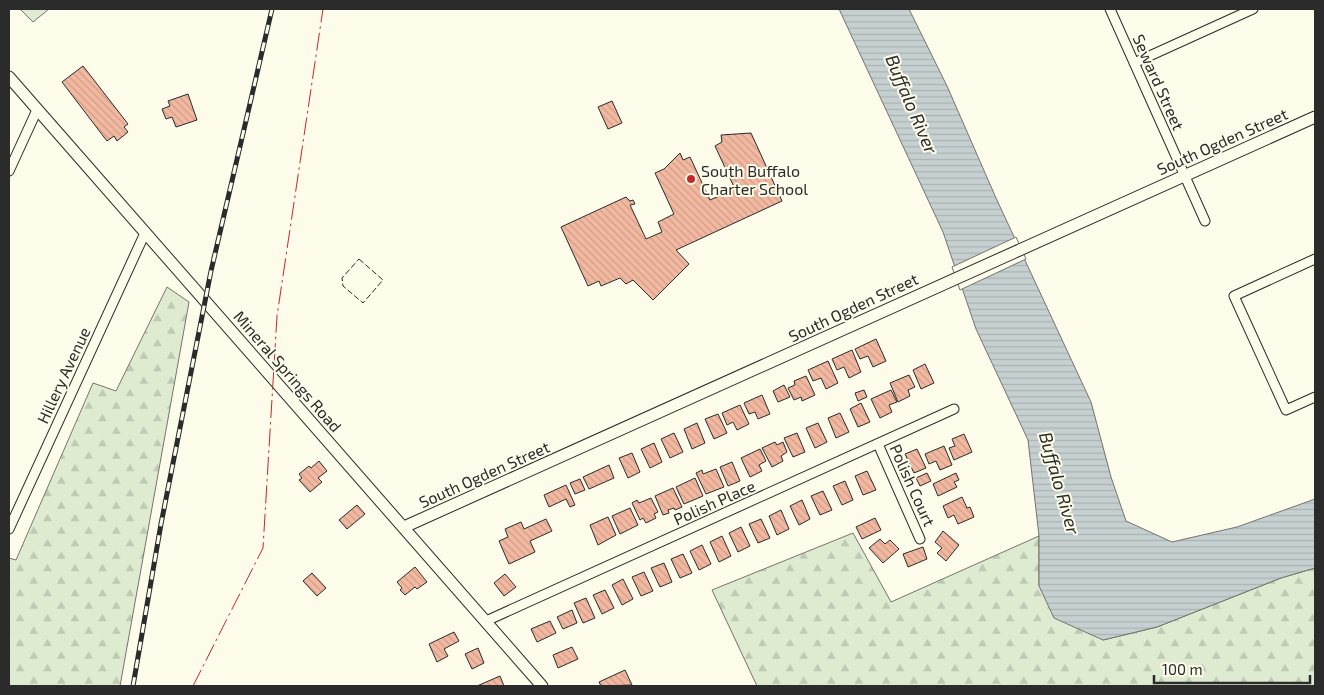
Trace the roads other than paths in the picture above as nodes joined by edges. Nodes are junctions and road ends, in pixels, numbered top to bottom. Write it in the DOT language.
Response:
graph roads {
  1 [pos="1110,9"];
  2 [pos="1254,9"];
  3 [pos="1134,63"];
  4 [pos="9,77"];
  5 [pos="37,110"];
  6 [pos="1315,117"];
  7 [pos="13,152"];
  8 [pos="9,171"];
  9 [pos="1184,176"];
  10 [pos="1205,221"];
  11 [pos="145,233"];
  12 [pos="1315,259"];
  13 [pos="1315,397"];
  14 [pos="954,409"];
  15 [pos="878,444"];
  16 [pos="404,527"];
  17 [pos="9,529"];
  18 [pos="920,539"];
  19 [pos="486,621"];
  20 [pos="542,686"];
  1 -- 3 [label="street, Seward Street"];
  2 -- 3 [label="street"];
  3 -- 9 [label="street, Seward Street"];
  4 -- 5 [label="street, Mineral Springs Road"];
  5 -- 7 [label="street"];
  5 -- 11 [label="street, Mineral Springs Road"];
  6 -- 9 [label="street, South Ogden Street"];
  7 -- 8 [label="street"];
  9 -- 10 [label="street, Seward Street"];
  9 -- 16 [label="street, South Ogden Street"];
  11 -- 16 [label="street, Mineral Springs Road"];
  11 -- 17 [label="street, Hillery Avenue"];
  12 -- 13 [label="street"];
  14 -- 15 [label="street, Polish Place"];
  15 -- 18 [label="street, Polish Court"];
  15 -- 19 [label="street, Polish Place"];
  16 -- 19 [label="street, Mineral Springs Road"];
  19 -- 20 [label="street, Mineral Springs Road"];
}
